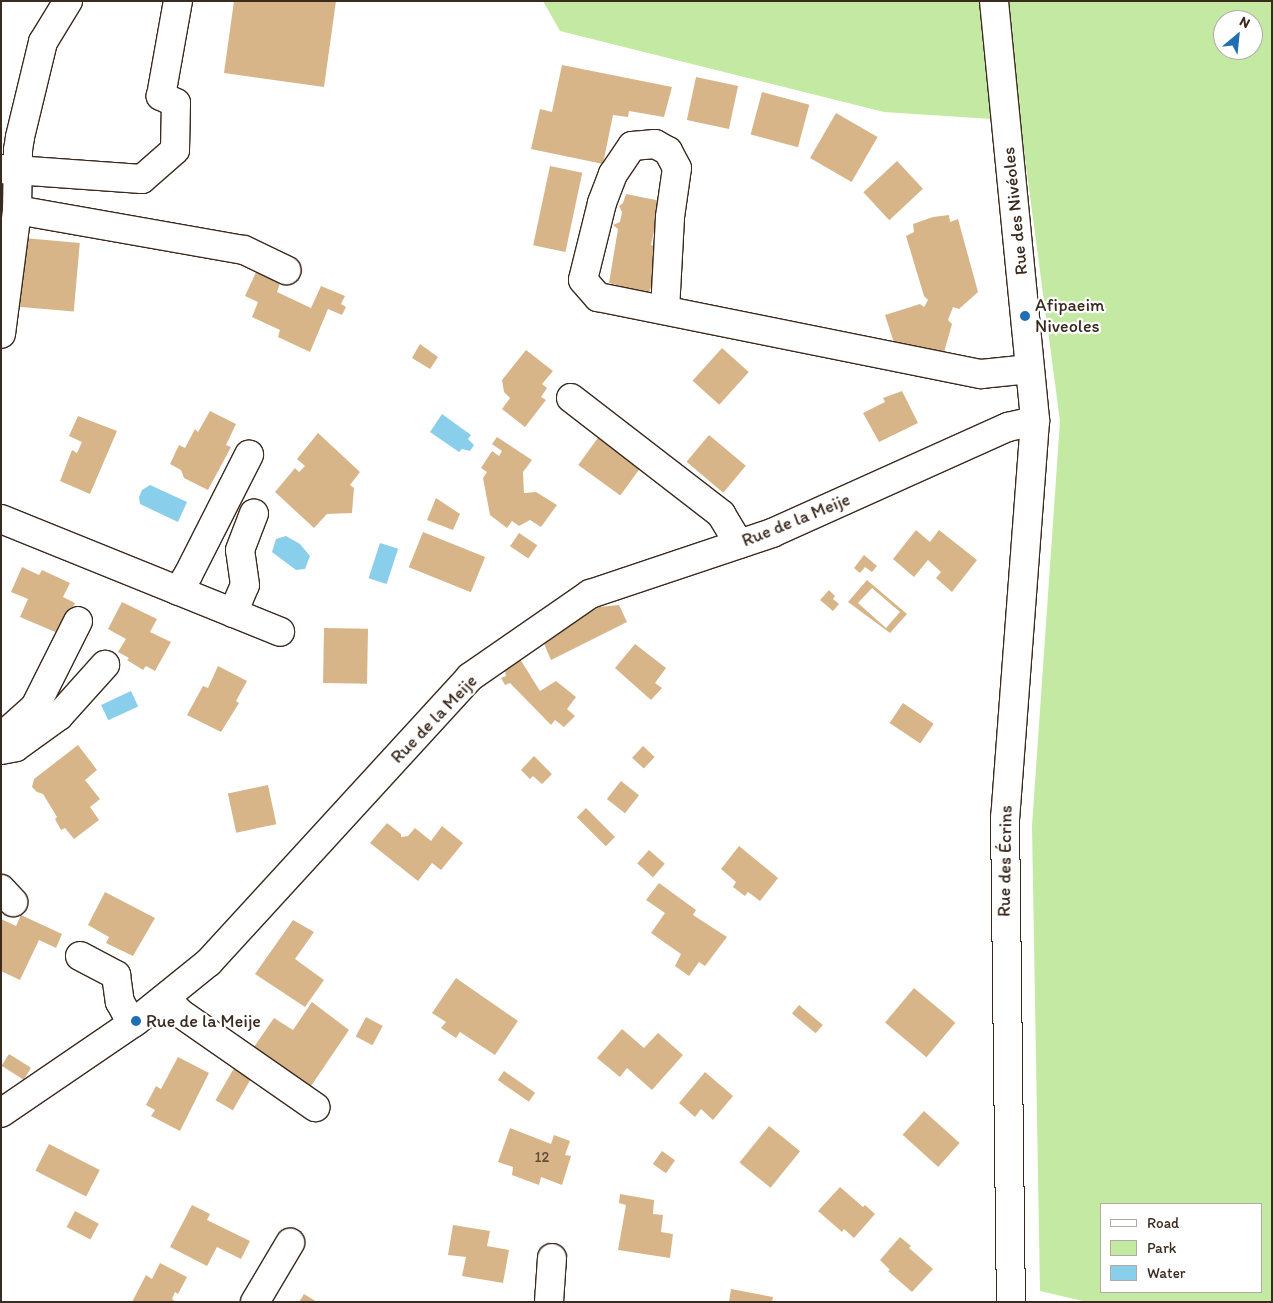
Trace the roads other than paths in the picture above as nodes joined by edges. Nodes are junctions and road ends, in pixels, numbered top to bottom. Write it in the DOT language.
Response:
graph roads {
  1 [pos="68,1"];
  2 [pos="178,1"];
  3 [pos="994,1"];
  4 [pos="9,169"];
  5 [pos="17,210"];
  6 [pos="286,270"];
  7 [pos="4,297"];
  8 [pos="664,310"];
  9 [pos="1,334"];
  10 [pos="1030,369"];
  11 [pos="571,398"];
  12 [pos="1035,421"];
  13 [pos="248,455"];
  14 [pos="254,514"];
  15 [pos="1,519"];
  16 [pos="739,544"];
  17 [pos="178,590"];
  18 [pos="233,613"];
  19 [pos="78,621"];
  20 [pos="280,632"];
  21 [pos="105,665"];
  22 [pos="1,743"];
  23 [pos="1,750"];
  24 [pos="80,956"];
  25 [pos="166,998"];
  26 [pos="132,1024"];
  27 [pos="315,1107"];
  28 [pos="1,1113"];
  29 [pos="290,1243"];
  30 [pos="552,1258"];
  31 [pos="255,1302"];
  32 [pos="549,1302"];
  33 [pos="1011,1302"];
  1 -- 4 [label="street"];
  2 -- 4 [label="street"];
  3 -- 10 [label="street, Rue des Nivéoles"];
  4 -- 5 [label="street"];
  5 -- 6 [label="street"];
  5 -- 7 [label="street"];
  7 -- 9 [label="street"];
  8 -- 8 [label="street"];
  8 -- 10 [label="street"];
  10 -- 12 [label="street, Rue des Nivéoles"];
  11 -- 16 [label="street"];
  12 -- 16 [label="street, Rue de la Meije"];
  12 -- 33 [label="street, Rue des Écrins"];
  13 -- 17 [label="street"];
  14 -- 18 [label="street"];
  15 -- 17 [label="street"];
  16 -- 25 [label="street, Rue de la Meije"];
  17 -- 18 [label="street"];
  18 -- 20 [label="street"];
  19 -- 22 [label="street"];
  21 -- 23 [label="street"];
  24 -- 26 [label="street"];
  25 -- 26 [label="street, Rue de la Meije"];
  25 -- 27 [label="street"];
  26 -- 28 [label="street, Rue de la Meije"];
  29 -- 31 [label="street"];
  30 -- 32 [label="street"];
}
